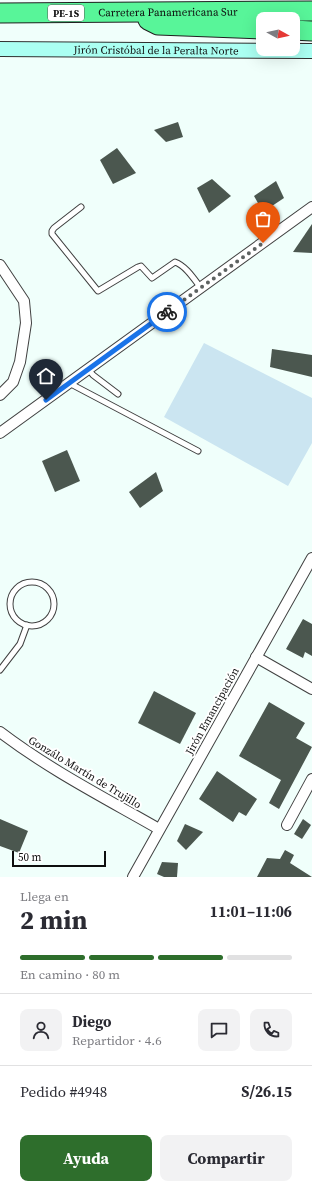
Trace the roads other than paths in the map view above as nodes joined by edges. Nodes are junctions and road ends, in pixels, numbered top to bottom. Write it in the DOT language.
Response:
graph roads {
  1 [pos="312,11"];
  2 [pos="0,13"];
  3 [pos="132,13"];
  4 [pos="256,29"];
  5 [pos="300,30"];
  6 [pos="312,31"];
  7 [pos="0,49"];
  8 [pos="312,51"];
  9 [pos="81,207"];
  10 [pos="312,207"];
  11 [pos="0,265"];
  12 [pos="201,288"];
  13 [pos="88,369"];
  14 [pos="69,383"];
  15 [pos="118,394"];
  16 [pos="0,395"];
  17 [pos="0,433"];
  18 [pos="198,451"];
  19 [pos="312,558"];
  20 [pos="27,625"];
  21 [pos="256,658"];
  22 [pos="0,670"];
  23 [pos="312,689"];
  24 [pos="0,732"];
  25 [pos="312,779"];
  26 [pos="287,825"];
  27 [pos="159,829"];
  28 [pos="133,877"];
  1 -- 3 [label="highway, Carretera Panamericana Sur / PE-1S"];
  2 -- 3 [label="highway, Carretera Panamericana Sur / PE-1S"];
  3 -- 4 [label="highway"];
  5 -- 6 [label="highway"];
  7 -- 8 [label="street, Jirón Cristóbal de la Peralta Norte"];
  9 -- 12 [label="lane"];
  10 -- 12 [label="street"];
  11 -- 16 [label="street"];
  12 -- 13 [label="street"];
  13 -- 14 [label="street"];
  13 -- 15 [label="lane"];
  14 -- 17 [label="street"];
  14 -- 18 [label="lane"];
  19 -- 21 [label="street, Jirón Emancipación"];
  20 -- 20 [label="lane"];
  20 -- 22 [label="lane"];
  21 -- 23 [label="street"];
  21 -- 27 [label="street, Jirón Emancipación"];
  24 -- 27 [label="street, Gonzálo Martín de Trujillo"];
  25 -- 26 [label="street"];
  27 -- 28 [label="street, Jirón Emancipación"];
}
